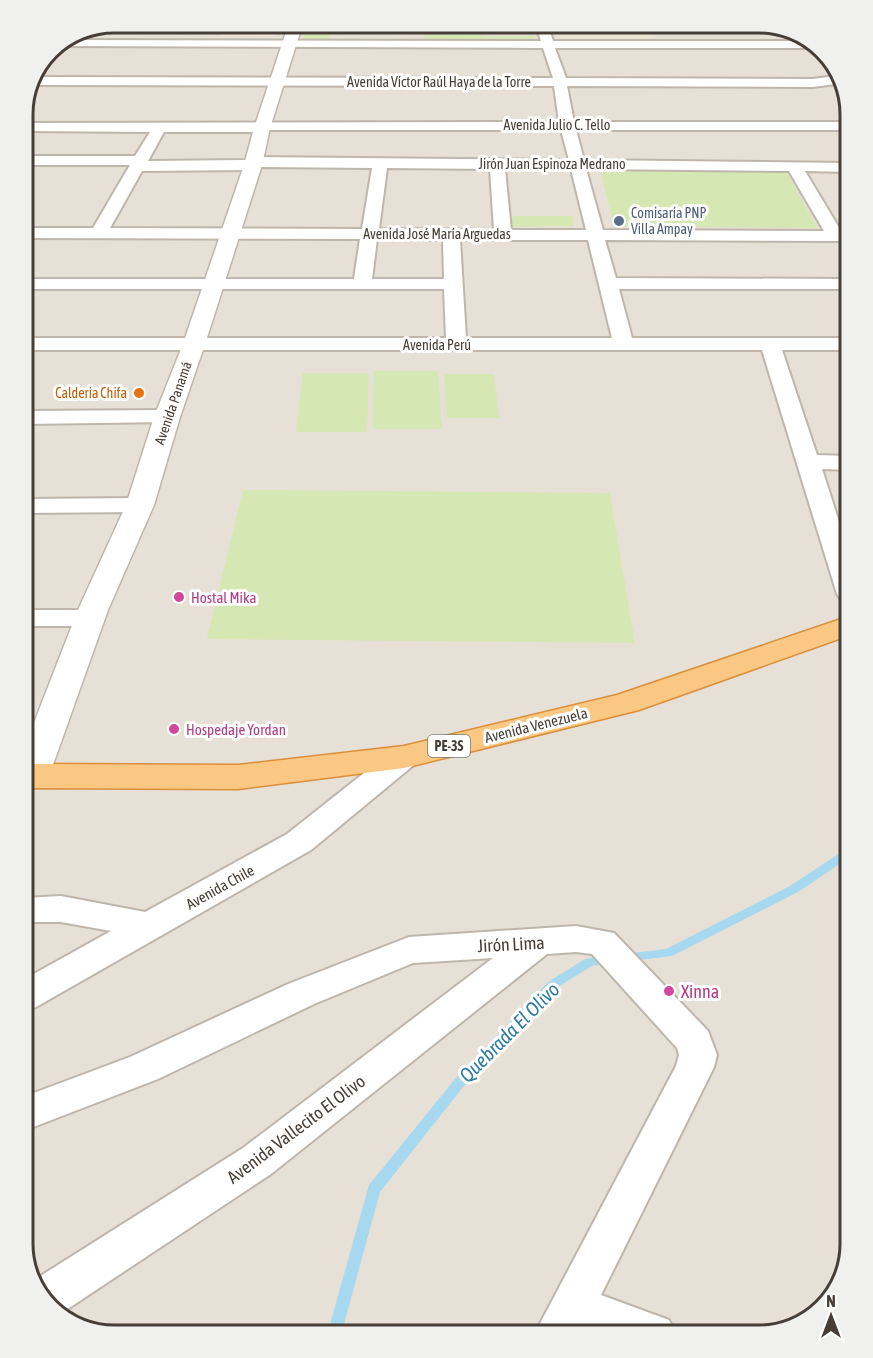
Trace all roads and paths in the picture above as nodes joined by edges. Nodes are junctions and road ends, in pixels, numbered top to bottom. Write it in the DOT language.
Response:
graph roads {
  1 [pos="544,33"];
  2 [pos="293,34"];
  3 [pos="75,43"];
  4 [pos="801,45"];
  5 [pos="548,46"];
  6 [pos="827,70"];
  7 [pos="833,80"];
  8 [pos="40,81"];
  9 [pos="560,81"];
  10 [pos="277,83"];
  11 [pos="813,83"];
  12 [pos="823,100"];
  13 [pos="44,113"];
  14 [pos="834,114"];
  15 [pos="840,120"];
  16 [pos="567,125"];
  17 [pos="840,125"];
  18 [pos="33,126"];
  19 [pos="54,127"];
  20 [pos="89,127"];
  21 [pos="262,127"];
  22 [pos="159,128"];
  23 [pos="33,156"];
  24 [pos="139,163"];
  25 [pos="380,163"];
  26 [pos="253,164"];
  27 [pos="497,164"];
  28 [pos="578,164"];
  29 [pos="33,165"];
  30 [pos="794,166"];
  31 [pos="840,167"];
  32 [pos="840,232"];
  33 [pos="33,233"];
  34 [pos="99,233"];
  35 [pos="230,234"];
  36 [pos="370,234"];
  37 [pos="451,235"];
  38 [pos="503,235"];
  39 [pos="597,235"];
  40 [pos="840,236"];
  41 [pos="609,283"];
  42 [pos="33,284"];
  43 [pos="214,284"];
  44 [pos="362,284"];
  45 [pos="452,284"];
  46 [pos="840,284"];
  47 [pos="33,344"];
  48 [pos="194,344"];
  49 [pos="770,344"];
  50 [pos="840,344"];
  51 [pos="456,345"];
  52 [pos="624,345"];
  53 [pos="167,417"];
  54 [pos="33,418"];
  55 [pos="808,462"];
  56 [pos="840,463"];
  57 [pos="140,505"];
  58 [pos="33,506"];
  59 [pos="840,563"];
  60 [pos="33,618"];
  61 [pos="90,618"];
  62 [pos="840,628"];
  63 [pos="33,756"];
  64 [pos="404,757"];
  65 [pos="33,775"];
  66 [pos="33,910"];
  67 [pos="148,926"];
  68 [pos="537,943"];
  69 [pos="33,991"];
  70 [pos="33,1110"];
  71 [pos="51,1295"];
  72 [pos="565,1321"];
  73 [pos="590,1325"];
  1 -- 5 [label="street"];
  2 -- 3 [label="street"];
  2 -- 5 [label="street"];
  2 -- 10 [label="street, Avenida Panamá"];
  4 -- 5 [label="street"];
  5 -- 9 [label="street"];
  6 -- 11 [label="street"];
  7 -- 11 [label="street, Avenida Víctor Raúl Haya de la Torre"];
  8 -- 10 [label="street, Avenida Víctor Raúl Haya de la Torre"];
  9 -- 10 [label="street, Avenida Víctor Raúl Haya de la Torre"];
  9 -- 11 [label="street, Avenida Víctor Raúl Haya de la Torre"];
  9 -- 16 [label="street"];
  10 -- 21 [label="street, Avenida Panamá"];
  11 -- 12 [label="street"];
  13 -- 20 [label="street"];
  14 -- 15 [label="street"];
  16 -- 17 [label="street, Avenida Julio C. Tello"];
  16 -- 21 [label="street, Avenida Julio C. Tello"];
  16 -- 28 [label="street"];
  18 -- 19 [label="street, Avenida Julio C. Tello"];
  19 -- 20 [label="street, Avenida Julio C. Tello"];
  19 -- 23 [label="street"];
  20 -- 22 [label="street, Avenida Julio C. Tello"];
  21 -- 22 [label="street, Avenida Julio C. Tello"];
  21 -- 26 [label="street, Avenida Panamá"];
  22 -- 24 [label="street"];
  24 -- 26 [label="street, Jirón Juan Espinoza Medrano"];
  24 -- 29 [label="street, Jirón Juan Espinoza Medrano"];
  24 -- 34 [label="street"];
  25 -- 26 [label="street, Jirón Juan Espinoza Medrano"];
  25 -- 27 [label="street, Jirón Juan Espinoza Medrano"];
  25 -- 36 [label="street"];
  26 -- 35 [label="street, Avenida Panamá"];
  27 -- 28 [label="street, Jirón Juan Espinoza Medrano"];
  27 -- 38 [label="street"];
  28 -- 30 [label="street, Jirón Juan Espinoza Medrano"];
  28 -- 39 [label="street"];
  30 -- 31 [label="street, Jirón Juan Espinoza Medrano"];
  30 -- 32 [label="street"];
  33 -- 34 [label="street, Avenida José María Arguedas"];
  34 -- 35 [label="street, Avenida José María Arguedas"];
  35 -- 36 [label="street, Avenida José María Arguedas"];
  35 -- 43 [label="street, Avenida Panamá"];
  36 -- 37 [label="street, Avenida José María Arguedas"];
  36 -- 44 [label="street"];
  37 -- 38 [label="street, Avenida José María Arguedas"];
  37 -- 45 [label="street"];
  38 -- 39 [label="street, Avenida José María Arguedas"];
  39 -- 40 [label="street, Avenida José María Arguedas"];
  39 -- 41 [label="street"];
  41 -- 46 [label="street"];
  41 -- 52 [label="street"];
  42 -- 43 [label="street"];
  43 -- 44 [label="street"];
  43 -- 48 [label="street, Avenida Panamá"];
  44 -- 45 [label="street"];
  45 -- 51 [label="street"];
  47 -- 48 [label="street, Avenida Perú"];
  48 -- 51 [label="street, Avenida Perú"];
  48 -- 53 [label="street, Avenida Panamá"];
  49 -- 50 [label="street, Avenida Perú"];
  49 -- 52 [label="street, Avenida Perú"];
  49 -- 55 [label="street"];
  51 -- 52 [label="street, Avenida Perú"];
  53 -- 54 [label="street"];
  53 -- 57 [label="street, Avenida Panamá"];
  55 -- 56 [label="street"];
  55 -- 59 [label="street"];
  57 -- 58 [label="street"];
  57 -- 61 [label="street, Avenida Panamá"];
  60 -- 61 [label="street"];
  61 -- 63 [label="street, Avenida Panamá"];
  62 -- 64 [label="highway, Avenida Venezuela / PE-3S"];
  64 -- 65 [label="highway, Avenida Venezuela / PE-3S"];
  64 -- 67 [label="street, Avenida Chile"];
  66 -- 67 [label="street"];
  67 -- 69 [label="street, Avenida Chile"];
  68 -- 70 [label="street, Jirón Lima"];
  68 -- 71 [label="street, Avenida Vallecito El Olivo"];
  68 -- 72 [label="street, Jirón Lima"];
  72 -- 73 [label="street, Jirón Lima"];
}
